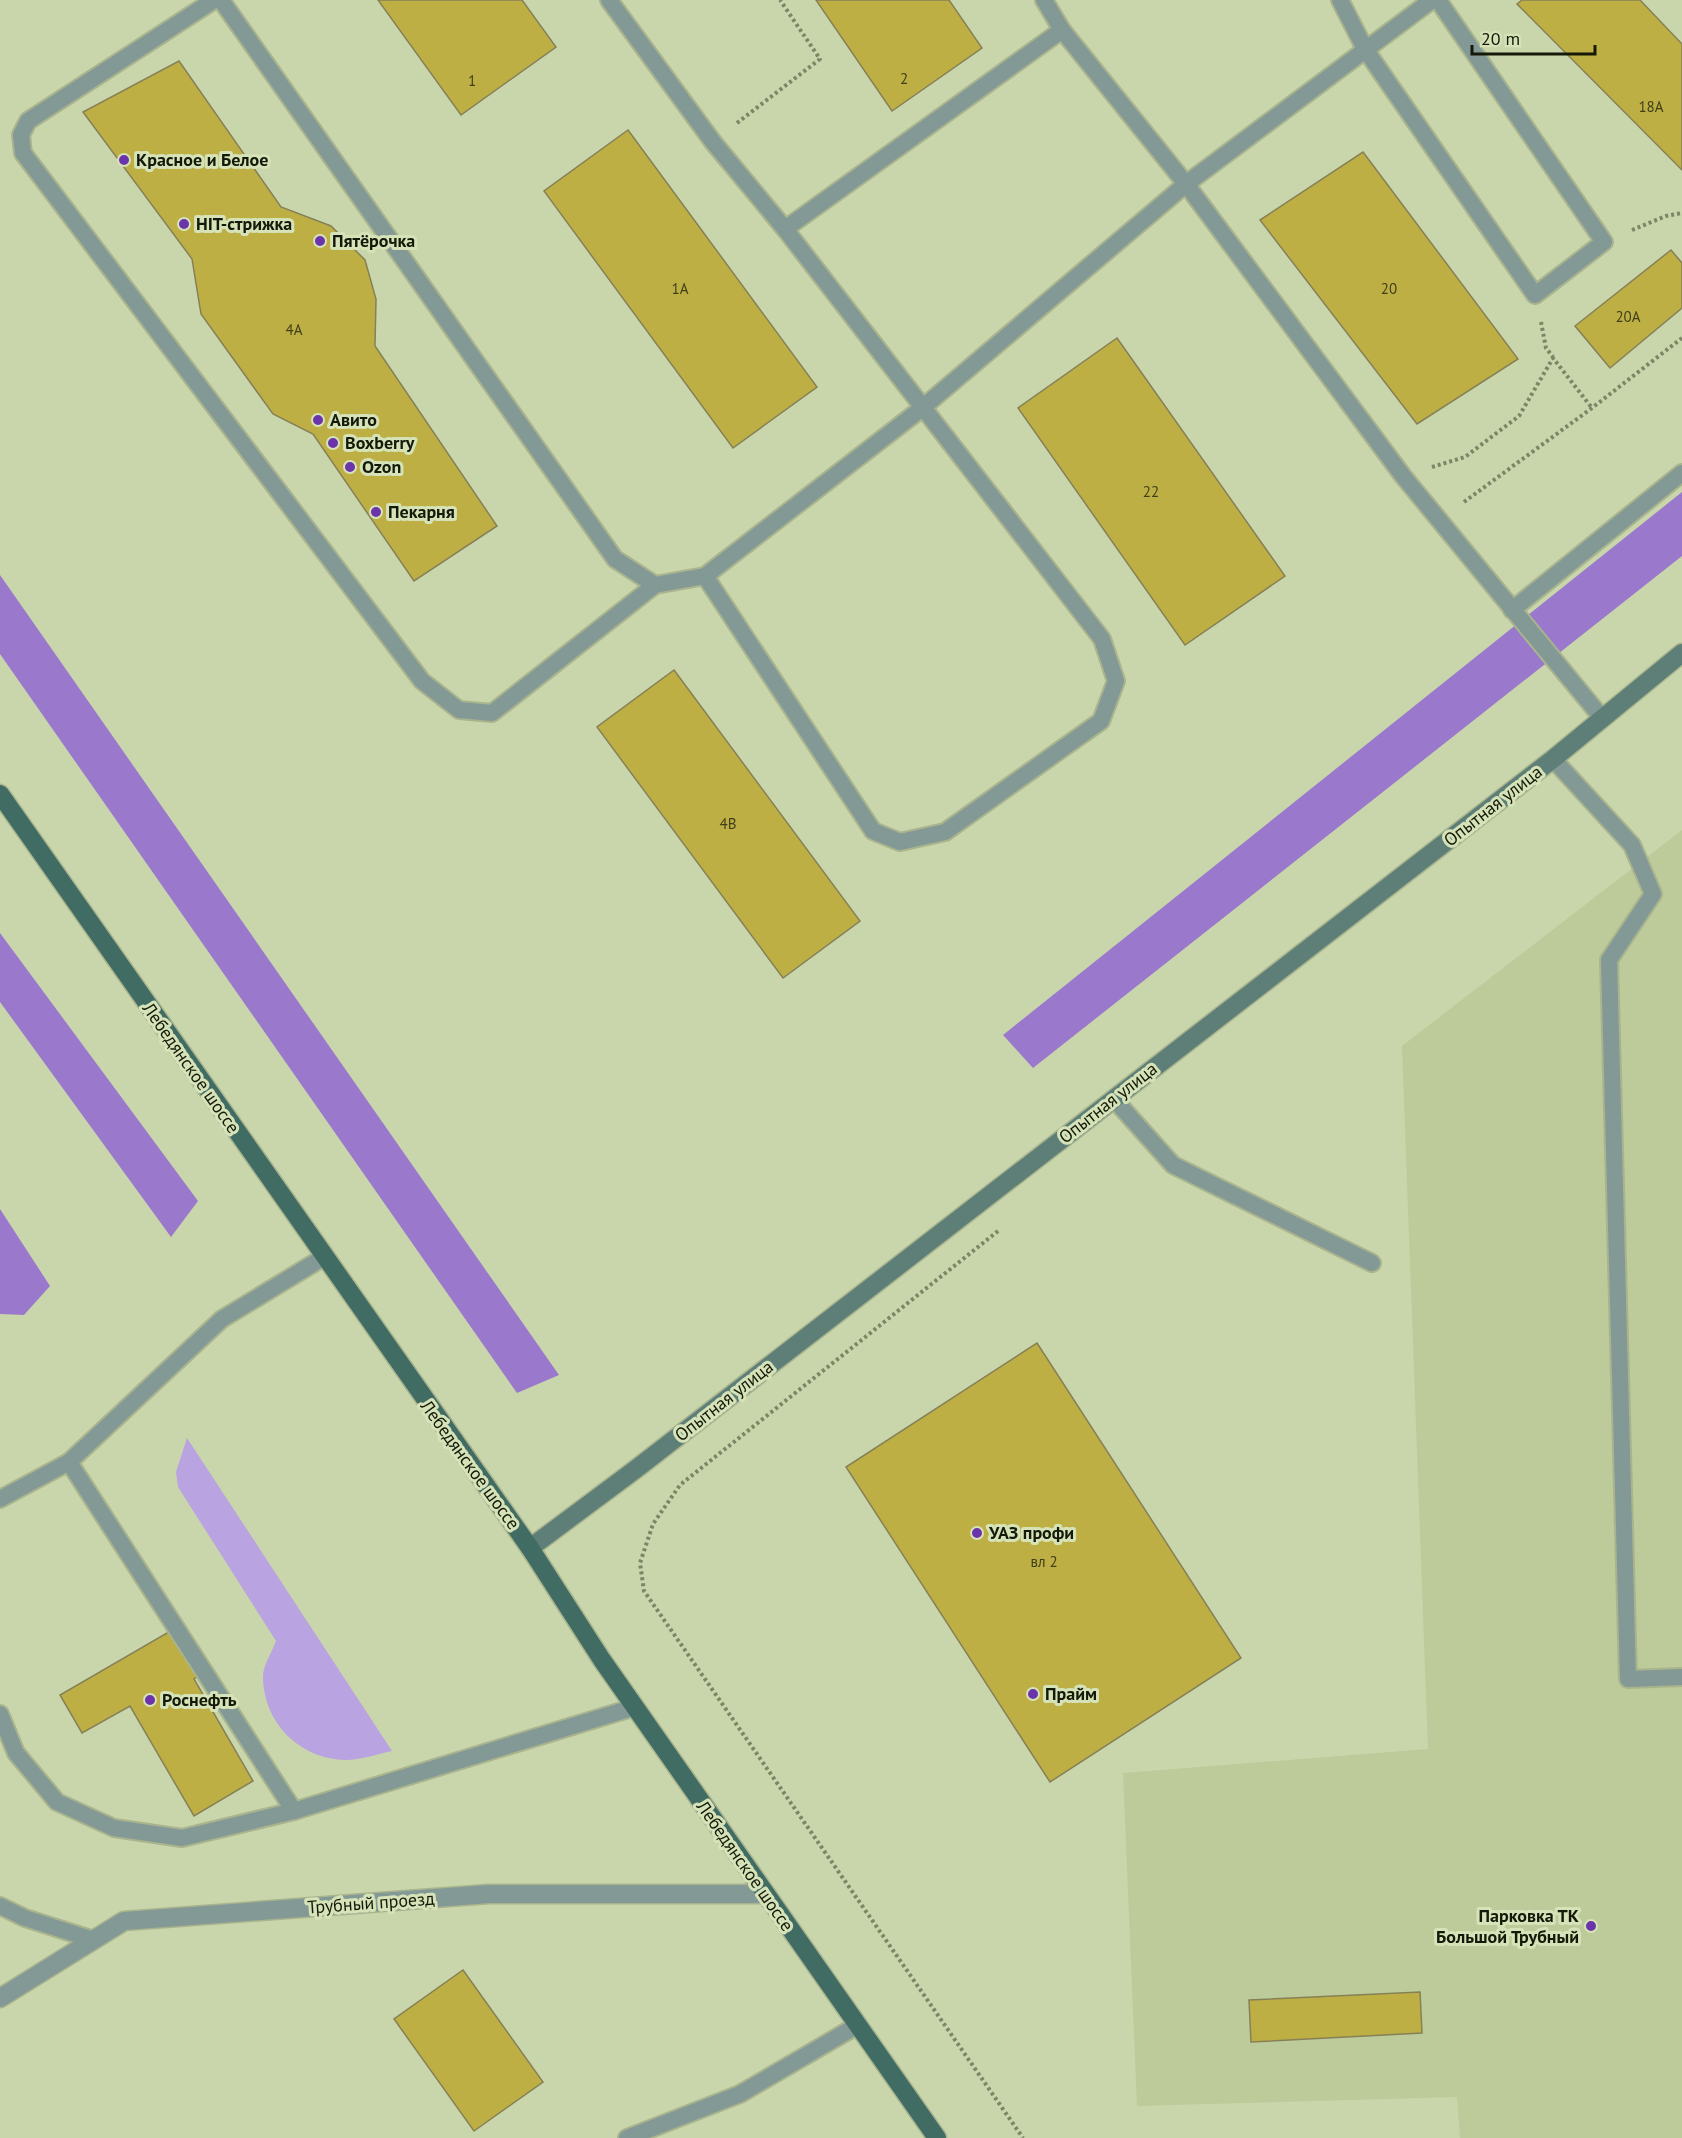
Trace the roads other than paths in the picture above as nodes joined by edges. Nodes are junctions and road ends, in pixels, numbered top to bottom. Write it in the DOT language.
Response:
graph roads {
  1 [pos="214,0"];
  2 [pos="221,0"];
  3 [pos="609,0"];
  4 [pos="1044,0"];
  5 [pos="1340,0"];
  6 [pos="1432,0"];
  7 [pos="1438,0"];
  8 [pos="1062,30"];
  9 [pos="1365,49"];
  10 [pos="1185,184"];
  11 [pos="785,230"];
  12 [pos="921,409"];
  13 [pos="1682,472"];
  14 [pos="705,576"];
  15 [pos="655,585"];
  16 [pos="1512,610"];
  17 [pos="1682,652"];
  18 [pos="1602,718"];
  19 [pos="1553,759"];
  20 [pos="0,794"];
  21 [pos="1114,1099"];
  22 [pos="324,1257"];
  23 [pos="1372,1263"];
  24 [pos="69,1462"];
  25 [pos="0,1499"];
  26 [pos="530,1548"];
  27 [pos="1682,1677"];
  28 [pos="635,1707"];
  29 [pos="0,1713"];
  30 [pos="294,1811"];
  31 [pos="765,1894"];
  32 [pos="0,1906"];
  33 [pos="94,1940"];
  34 [pos="0,1998"];
  35 [pos="858,2025"];
  36 [pos="627,2138"];
  37 [pos="938,2138"];
  1 -- 15 [label="lane"];
  2 -- 15 [label="lane"];
  3 -- 11 [label="lane"];
  4 -- 8 [label="lane"];
  5 -- 9 [label="lane"];
  6 -- 9 [label="lane"];
  7 -- 9 [label="lane"];
  8 -- 10 [label="lane"];
  8 -- 11 [label="lane"];
  9 -- 10 [label="lane"];
  10 -- 12 [label="lane"];
  10 -- 16 [label="lane"];
  11 -- 12 [label="lane"];
  12 -- 14 [label="lane"];
  12 -- 14 [label="lane"];
  13 -- 16 [label="lane"];
  14 -- 15 [label="lane"];
  16 -- 18 [label="lane"];
  17 -- 18 [label="street, Опытная улица"];
  18 -- 19 [label="street, Опытная улица"];
  19 -- 21 [label="street, Опытная улица"];
  19 -- 27 [label="lane"];
  20 -- 22 [label="main road, Лебедянское шоссе"];
  21 -- 23 [label="lane"];
  21 -- 26 [label="street, Опытная улица"];
  22 -- 24 [label="lane"];
  22 -- 26 [label="main road, Лебедянское шоссе"];
  24 -- 25 [label="lane"];
  24 -- 30 [label="lane"];
  26 -- 28 [label="main road, Лебедянское шоссе"];
  28 -- 30 [label="lane"];
  28 -- 31 [label="main road, Лебедянское шоссе"];
  29 -- 30 [label="lane"];
  31 -- 33 [label="street, Трубный проезд"];
  31 -- 35 [label="main road, Лебедянское шоссе"];
  32 -- 33 [label="lane"];
  33 -- 34 [label="street, Трубный проезд"];
  35 -- 36 [label="lane"];
  35 -- 37 [label="main road, Лебедянское шоссе"];
}
